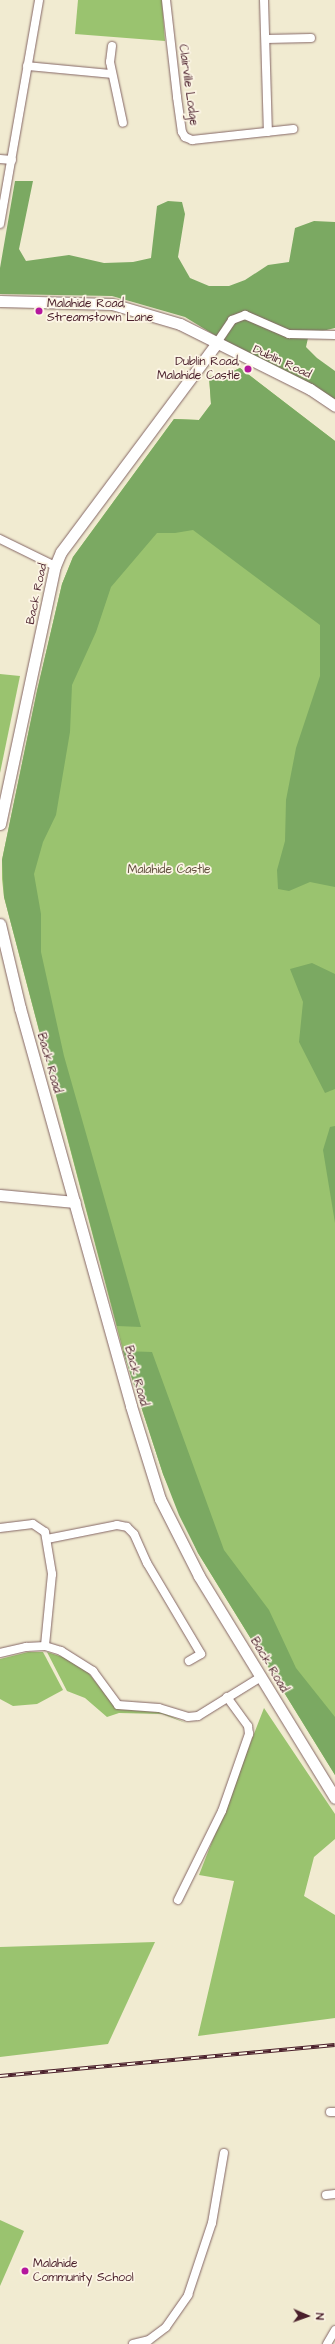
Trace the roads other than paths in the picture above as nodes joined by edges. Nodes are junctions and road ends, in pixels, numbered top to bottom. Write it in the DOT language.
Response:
graph roads {
  1 [pos="39,0"];
  2 [pos="166,0"];
  3 [pos="264,0"];
  4 [pos="311,38"];
  5 [pos="266,39"];
  6 [pos="112,46"];
  7 [pos="27,66"];
  8 [pos="112,74"];
  9 [pos="123,123"];
  10 [pos="293,129"];
  11 [pos="268,132"];
  12 [pos="0,159"];
  13 [pos="12,160"];
  14 [pos="0,224"];
  15 [pos="0,301"];
  16 [pos="335,335"];
  17 [pos="216,344"];
  18 [pos="335,406"];
  19 [pos="0,539"];
  20 [pos="55,566"];
  21 [pos="0,824"];
  22 [pos="0,924"];
  23 [pos="0,1196"];
  24 [pos="75,1202"];
  25 [pos="0,1528"];
  26 [pos="47,1539"];
  27 [pos="45,1646"];
  28 [pos="0,1653"];
  29 [pos="189,1661"];
  30 [pos="261,1677"];
  31 [pos="227,1697"];
  32 [pos="335,1798"];
  33 [pos="178,1900"];
  34 [pos="224,2153"];
  35 [pos="335,2194"];
  36 [pos="326,2195"];
  37 [pos="335,2330"];
  38 [pos="133,2344"];
  39 [pos="326,2344"];
  1 -- 7 [label="street"];
  2 -- 11 [label="street, Clairville Lodge"];
  3 -- 5 [label="street"];
  4 -- 5 [label="street"];
  5 -- 11 [label="street"];
  6 -- 8 [label="street"];
  7 -- 8 [label="street"];
  7 -- 13 [label="street"];
  8 -- 9 [label="street"];
  10 -- 11 [label="street, Clairville Lodge"];
  12 -- 13 [label="street"];
  13 -- 14 [label="street"];
  15 -- 17 [label="street, Dublin Road"];
  16 -- 17 [label="street"];
  17 -- 18 [label="street, Dublin Road"];
  17 -- 20 [label="street, Back Road"];
  19 -- 20 [label="street"];
  20 -- 21 [label="street, Back Road"];
  22 -- 24 [label="street, Back Road"];
  23 -- 24 [label="street"];
  24 -- 30 [label="street, Back Road"];
  25 -- 26 [label="street"];
  26 -- 27 [label="street"];
  26 -- 29 [label="street"];
  27 -- 28 [label="street"];
  27 -- 31 [label="street"];
  30 -- 31 [label="street"];
  30 -- 32 [label="street, Back Road"];
  31 -- 33 [label="street"];
  34 -- 38 [label="street"];
  35 -- 36 [label="street"];
  37 -- 39 [label="street"];
}
